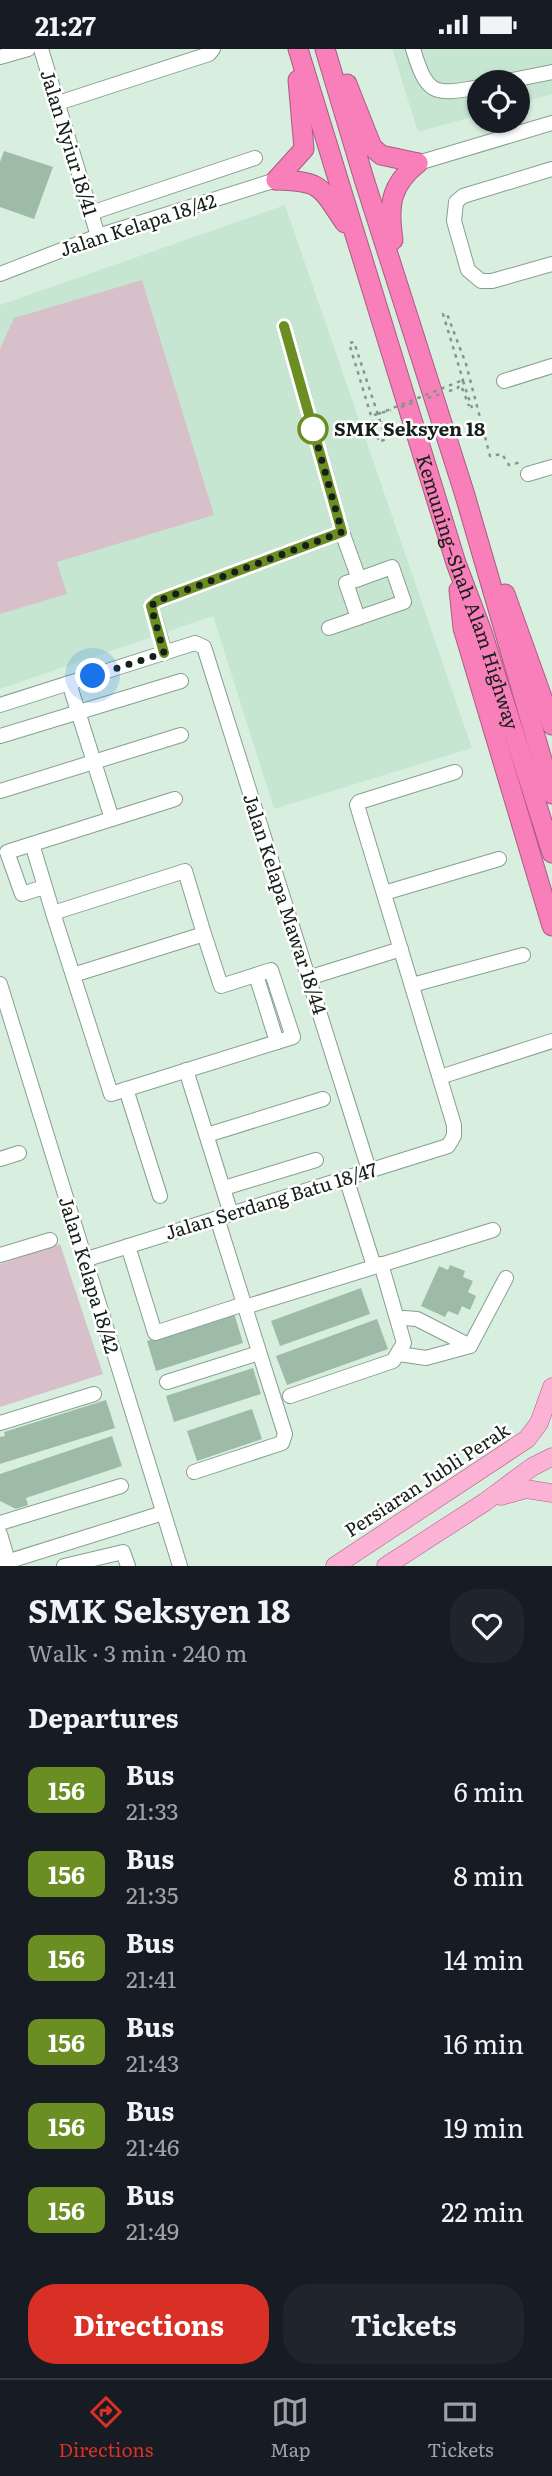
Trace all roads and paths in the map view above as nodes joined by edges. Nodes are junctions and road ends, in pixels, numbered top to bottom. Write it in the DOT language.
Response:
graph roads {
  1 [pos="28,49"];
  2 [pos="41,49"];
  3 [pos="213,49"];
  4 [pos="296,49"];
  5 [pos="327,49"];
  6 [pos="413,49"];
  7 [pos="0,57"];
  8 [pos="552,72"];
  9 [pos="530,76"];
  10 [pos="467,90"];
  11 [pos="58,103"];
  12 [pos="552,123"];
  13 [pos="255,158"];
  14 [pos="418,163"];
  15 [pos="551,174"];
  16 [pos="276,180"];
  17 [pos="90,213"];
  18 [pos="98,236"];
  19 [pos="355,238"];
  20 [pos="552,264"];
  21 [pos="0,274"];
  22 [pos="399,286"];
  23 [pos="284,326"];
  24 [pos="552,366"];
  25 [pos="463,380"];
  26 [pos="504,381"];
  27 [pos="462,389"];
  28 [pos="428,398"];
  29 [pos="415,402"];
  30 [pos="376,414"];
  31 [pos="383,423"];
  32 [pos="386,439"];
  33 [pos="552,467"];
  34 [pos="528,474"];
  35 [pos="464,492"];
  36 [pos="342,532"];
  37 [pos="456,563"];
  38 [pos="359,579"];
  39 [pos="358,618"];
  40 [pos="329,628"];
  41 [pos="164,653"];
  42 [pos="181,681"];
  43 [pos="69,683"];
  44 [pos="0,705"];
  45 [pos="78,712"];
  46 [pos="552,725"];
  47 [pos="181,735"];
  48 [pos="0,736"];
  49 [pos="94,762"];
  50 [pos="454,772"];
  51 [pos="0,791"];
  52 [pos="552,794"];
  53 [pos="175,799"];
  54 [pos="112,819"];
  55 [pos="32,844"];
  56 [pos="552,853"];
  57 [pos="499,859"];
  58 [pos="44,887"];
  59 [pos="384,893"];
  60 [pos="53,913"];
  61 [pos="552,926"];
  62 [pos="204,934"];
  63 [pos="401,949"];
  64 [pos="523,955"];
  65 [pos="73,975"];
  66 [pos="256,975"];
  67 [pos="309,978"];
  68 [pos="0,984"];
  69 [pos="412,985"];
  70 [pos="6,1024"];
  71 [pos="552,1041"];
  72 [pos="277,1042"];
  73 [pos="186,1070"];
  74 [pos="440,1077"];
  75 [pos="127,1089"];
  76 [pos="323,1099"];
  77 [pos="207,1135"];
  78 [pos="19,1153"];
  79 [pos="0,1159"];
  80 [pos="316,1160"];
  81 [pos="369,1170"];
  82 [pos="346,1178"];
  83 [pos="224,1188"];
  84 [pos="160,1196"];
  85 [pos="224,1216"];
  86 [pos="492,1230"];
  87 [pos="50,1240"];
  88 [pos="128,1246"];
  89 [pos="0,1255"];
  90 [pos="84,1260"];
  91 [pos="378,1265"];
  92 [pos="506,1278"];
  93 [pos="244,1305"];
  94 [pos="404,1318"];
  95 [pos="470,1346"];
  96 [pos="401,1348"];
  97 [pos="259,1353"];
  98 [pos="167,1382"];
  99 [pos="552,1387"];
  100 [pos="94,1394"];
  101 [pos="290,1396"];
  102 [pos="0,1423"];
  103 [pos="552,1457"];
  104 [pos="194,1472"];
  105 [pos="121,1486"];
  106 [pos="552,1493"];
  107 [pos="485,1502"];
  108 [pos="163,1513"];
  109 [pos="0,1523"];
  110 [pos="0,1534"];
  111 [pos="4,1562"];
  112 [pos="87,1563"];
  113 [pos="64,1566"];
  114 [pos="128,1566"];
  115 [pos="180,1566"];
  116 [pos="335,1566"];
  117 [pos="386,1566"];
  1 -- 7 [label="street"];
  2 -- 11 [label="street, Jalan Nyiur 18/41"];
  3 -- 11 [label="street"];
  4 -- 16 [label="highway"];
  4 -- 19 [label="highway, Kemuning–Shah Alam Highway"];
  5 -- 14 [label="highway"];
  5 -- 22 [label="highway, Kemuning–Shah Alam Highway"];
  6 -- 10 [label="street"];
  8 -- 9 [label="street"];
  11 -- 17 [label="street, Jalan Nyiur 18/41"];
  12 -- 14 [label="street"];
  13 -- 17 [label="street"];
  14 -- 22 [label="highway"];
  15 -- 20 [label="street"];
  16 -- 18 [label="street, Jalan Kelapa 18/42"];
  16 -- 19 [label="highway"];
  17 -- 18 [label="street, Jalan Nyiur 18/41"];
  18 -- 21 [label="street, Jalan Kelapa 18/42"];
  19 -- 37 [label="highway, Kemuning–Shah Alam Highway"];
  22 -- 35 [label="highway, Kemuning–Shah Alam Highway"];
  23 -- 36 [label="street"];
  24 -- 26 [label="street"];
  25 -- 27 [label="path"];
  25 -- 28 [label="path, bridge"];
  25 -- 30 [label="path, bridge"];
  25 -- 34 [label="path"];
  29 -- 30 [label="path, bridge"];
  30 -- 32 [label="path"];
  30 -- 32 [label="path"];
  31 -- 32 [label="path"];
  33 -- 34 [label="street"];
  35 -- 46 [label="highway"];
  35 -- 52 [label="highway, Kemuning–Shah Alam Highway"];
  36 -- 38 [label="street"];
  36 -- 41 [label="street"];
  37 -- 56 [label="highway, Kemuning–Shah Alam Highway"];
  37 -- 61 [label="highway"];
  38 -- 39 [label="street"];
  38 -- 39 [label="street"];
  39 -- 40 [label="street"];
  41 -- 43 [label="street"];
  41 -- 67 [label="street, Jalan Kelapa Mawar 18/44"];
  42 -- 45 [label="street"];
  43 -- 44 [label="street"];
  43 -- 45 [label="street"];
  45 -- 48 [label="street"];
  45 -- 49 [label="street"];
  47 -- 49 [label="street"];
  49 -- 51 [label="street"];
  49 -- 54 [label="street"];
  50 -- 59 [label="street"];
  53 -- 54 [label="street"];
  54 -- 55 [label="street"];
  55 -- 58 [label="street"];
  55 -- 58 [label="street"];
  57 -- 59 [label="street"];
  58 -- 60 [label="street"];
  59 -- 63 [label="street"];
  60 -- 62 [label="street"];
  60 -- 65 [label="street"];
  62 -- 65 [label="street"];
  62 -- 66 [label="street"];
  63 -- 67 [label="street"];
  63 -- 69 [label="street"];
  64 -- 69 [label="street"];
  65 -- 75 [label="street"];
  66 -- 72 [label="street"];
  66 -- 72 [label="street"];
  67 -- 81 [label="street, Jalan Kelapa Mawar 18/44"];
  68 -- 70 [label="street, Jalan Kelapa 18/42"];
  69 -- 74 [label="street"];
  70 -- 90 [label="street, Jalan Kelapa 18/42"];
  71 -- 74 [label="street"];
  72 -- 73 [label="street"];
  73 -- 75 [label="street"];
  73 -- 77 [label="street"];
  74 -- 81 [label="street, Jalan Serdang Batu 18/47"];
  75 -- 84 [label="street"];
  76 -- 77 [label="street"];
  77 -- 83 [label="street"];
  78 -- 79 [label="street"];
  80 -- 83 [label="street"];
  81 -- 82 [label="street, Jalan Serdang Batu 18/47"];
  82 -- 85 [label="street, Jalan Serdang Batu 18/47"];
  82 -- 91 [label="street"];
  83 -- 85 [label="street"];
  85 -- 88 [label="street, Jalan Serdang Batu 18/47"];
  85 -- 93 [label="street"];
  86 -- 91 [label="street"];
  87 -- 89 [label="street"];
  88 -- 90 [label="street, Jalan Serdang Batu 18/47"];
  88 -- 93 [label="street"];
  90 -- 108 [label="street, Jalan Kelapa 18/42"];
  91 -- 93 [label="street"];
  91 -- 96 [label="street"];
  92 -- 95 [label="street"];
  93 -- 97 [label="street"];
  94 -- 95 [label="street"];
  95 -- 96 [label="street"];
  96 -- 101 [label="street"];
  97 -- 98 [label="street"];
  97 -- 104 [label="street"];
  99 -- 116 [label="main road, Persiaran Jubli Perak"];
  100 -- 102 [label="street"];
  103 -- 107 [label="main road"];
  105 -- 109 [label="street"];
  106 -- 107 [label="main road"];
  107 -- 117 [label="main road"];
  108 -- 111 [label="street"];
  108 -- 115 [label="street, Jalan Kelapa 18/42"];
  110 -- 111 [label="street"];
  112 -- 113 [label="street"];
  112 -- 114 [label="street"];
}
